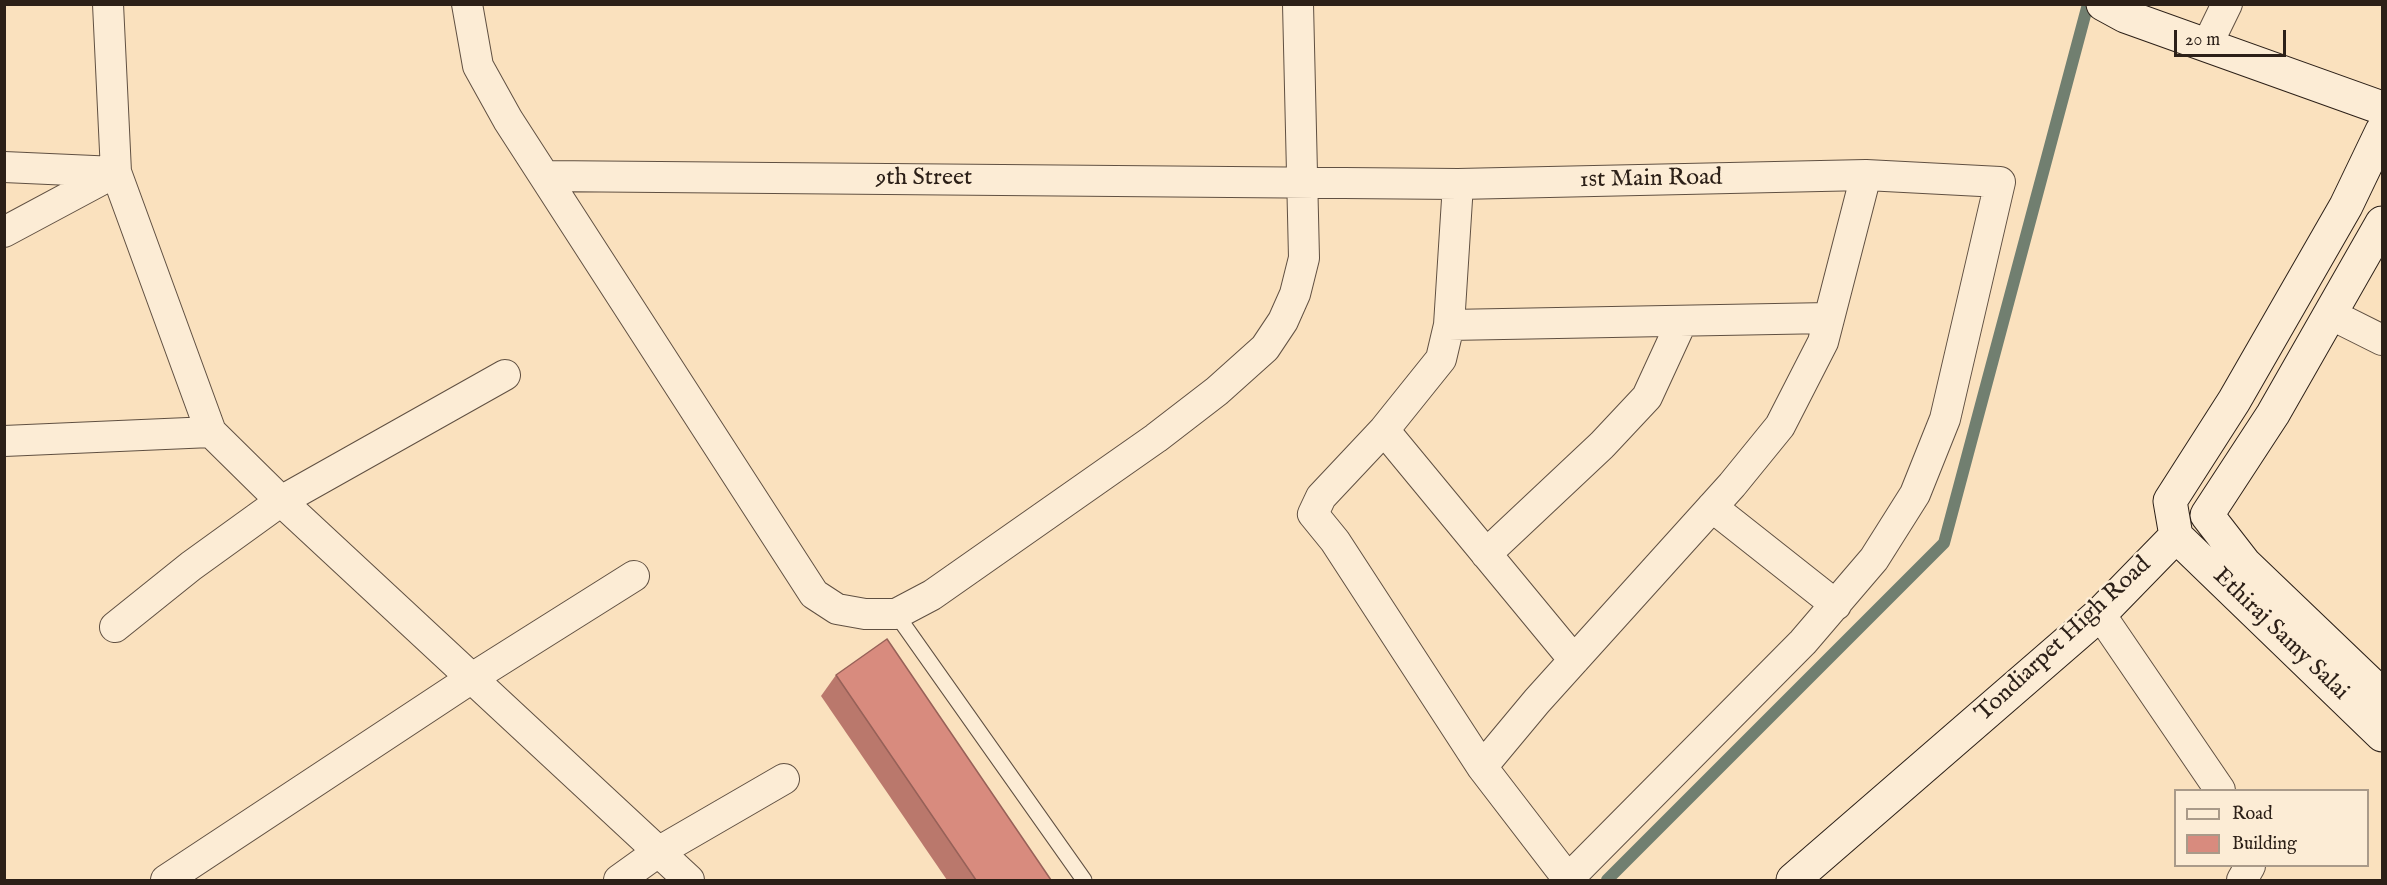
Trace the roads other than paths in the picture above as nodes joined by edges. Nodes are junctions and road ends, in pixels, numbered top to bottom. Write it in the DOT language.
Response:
graph roads {
  1 [pos="108,4"];
  2 [pos="467,4"];
  3 [pos="1298,4"];
  4 [pos="2227,4"];
  5 [pos="2114,10"];
  6 [pos="2207,45"];
  7 [pos="2382,108"];
  8 [pos="2382,131"];
  9 [pos="4,167"];
  10 [pos="116,172"];
  11 [pos="1866,175"];
  12 [pos="545,176"];
  13 [pos="1303,182"];
  14 [pos="1458,184"];
  15 [pos="2382,223"];
  16 [pos="4,232"];
  17 [pos="2330,314"];
  18 [pos="1829,318"];
  19 [pos="1682,321"];
  20 [pos="1449,325"];
  21 [pos="2382,340"];
  22 [pos="505,375"];
  23 [pos="1384,430"];
  24 [pos="211,432"];
  25 [pos="4,441"];
  26 [pos="281,501"];
  27 [pos="1712,507"];
  28 [pos="2176,536"];
  29 [pos="1486,554"];
  30 [pos="634,576"];
  31 [pos="1836,605"];
  32 [pos="896,614"];
  33 [pos="2100,614"];
  34 [pos="116,627"];
  35 [pos="1574,660"];
  36 [pos="472,678"];
  37 [pos="2382,695"];
  38 [pos="2382,735"];
  39 [pos="1482,767"];
  40 [pos="784,779"];
  41 [pos="2219,789"];
  42 [pos="658,852"];
  43 [pos="166,880"];
  44 [pos="619,880"];
  45 [pos="689,880"];
  46 [pos="1084,880"];
  47 [pos="1793,880"];
  1 -- 10 [label="street"];
  2 -- 12 [label="street"];
  3 -- 13 [label="street"];
  4 -- 6 [label="street"];
  5 -- 6 [label="main road"];
  6 -- 7 [label="main road"];
  8 -- 28 [label="main road"];
  9 -- 10 [label="street"];
  10 -- 16 [label="street"];
  10 -- 24 [label="street"];
  11 -- 14 [label="street, 1st Main Road"];
  11 -- 18 [label="street"];
  11 -- 31 [label="street, 1st Main Road"];
  12 -- 13 [label="street, 9th Street"];
  12 -- 32 [label="street"];
  13 -- 14 [label="street, 1st Main Road"];
  13 -- 32 [label="street"];
  14 -- 20 [label="street"];
  15 -- 17 [label="main road"];
  17 -- 21 [label="street"];
  17 -- 37 [label="main road, Ethiraj Samy Salai"];
  18 -- 19 [label="street"];
  18 -- 27 [label="street"];
  19 -- 20 [label="street"];
  19 -- 29 [label="street"];
  20 -- 23 [label="street"];
  22 -- 26 [label="street"];
  23 -- 29 [label="street"];
  23 -- 39 [label="street"];
  24 -- 25 [label="street"];
  24 -- 26 [label="street"];
  26 -- 34 [label="street"];
  26 -- 36 [label="street"];
  27 -- 31 [label="street"];
  27 -- 35 [label="street"];
  28 -- 33 [label="main road, Tondiarpet High Road"];
  28 -- 38 [label="main road, Ethiraj Samy Salai"];
  29 -- 35 [label="street"];
  30 -- 36 [label="street"];
  31 -- 39 [label="street"];
  32 -- 46 [label="lane"];
  33 -- 41 [label="street"];
  33 -- 47 [label="main road, Tondiarpet High Road"];
  35 -- 39 [label="street"];
  36 -- 42 [label="street"];
  36 -- 43 [label="street"];
  40 -- 42 [label="street"];
  42 -- 44 [label="street"];
  42 -- 45 [label="street"];
}
